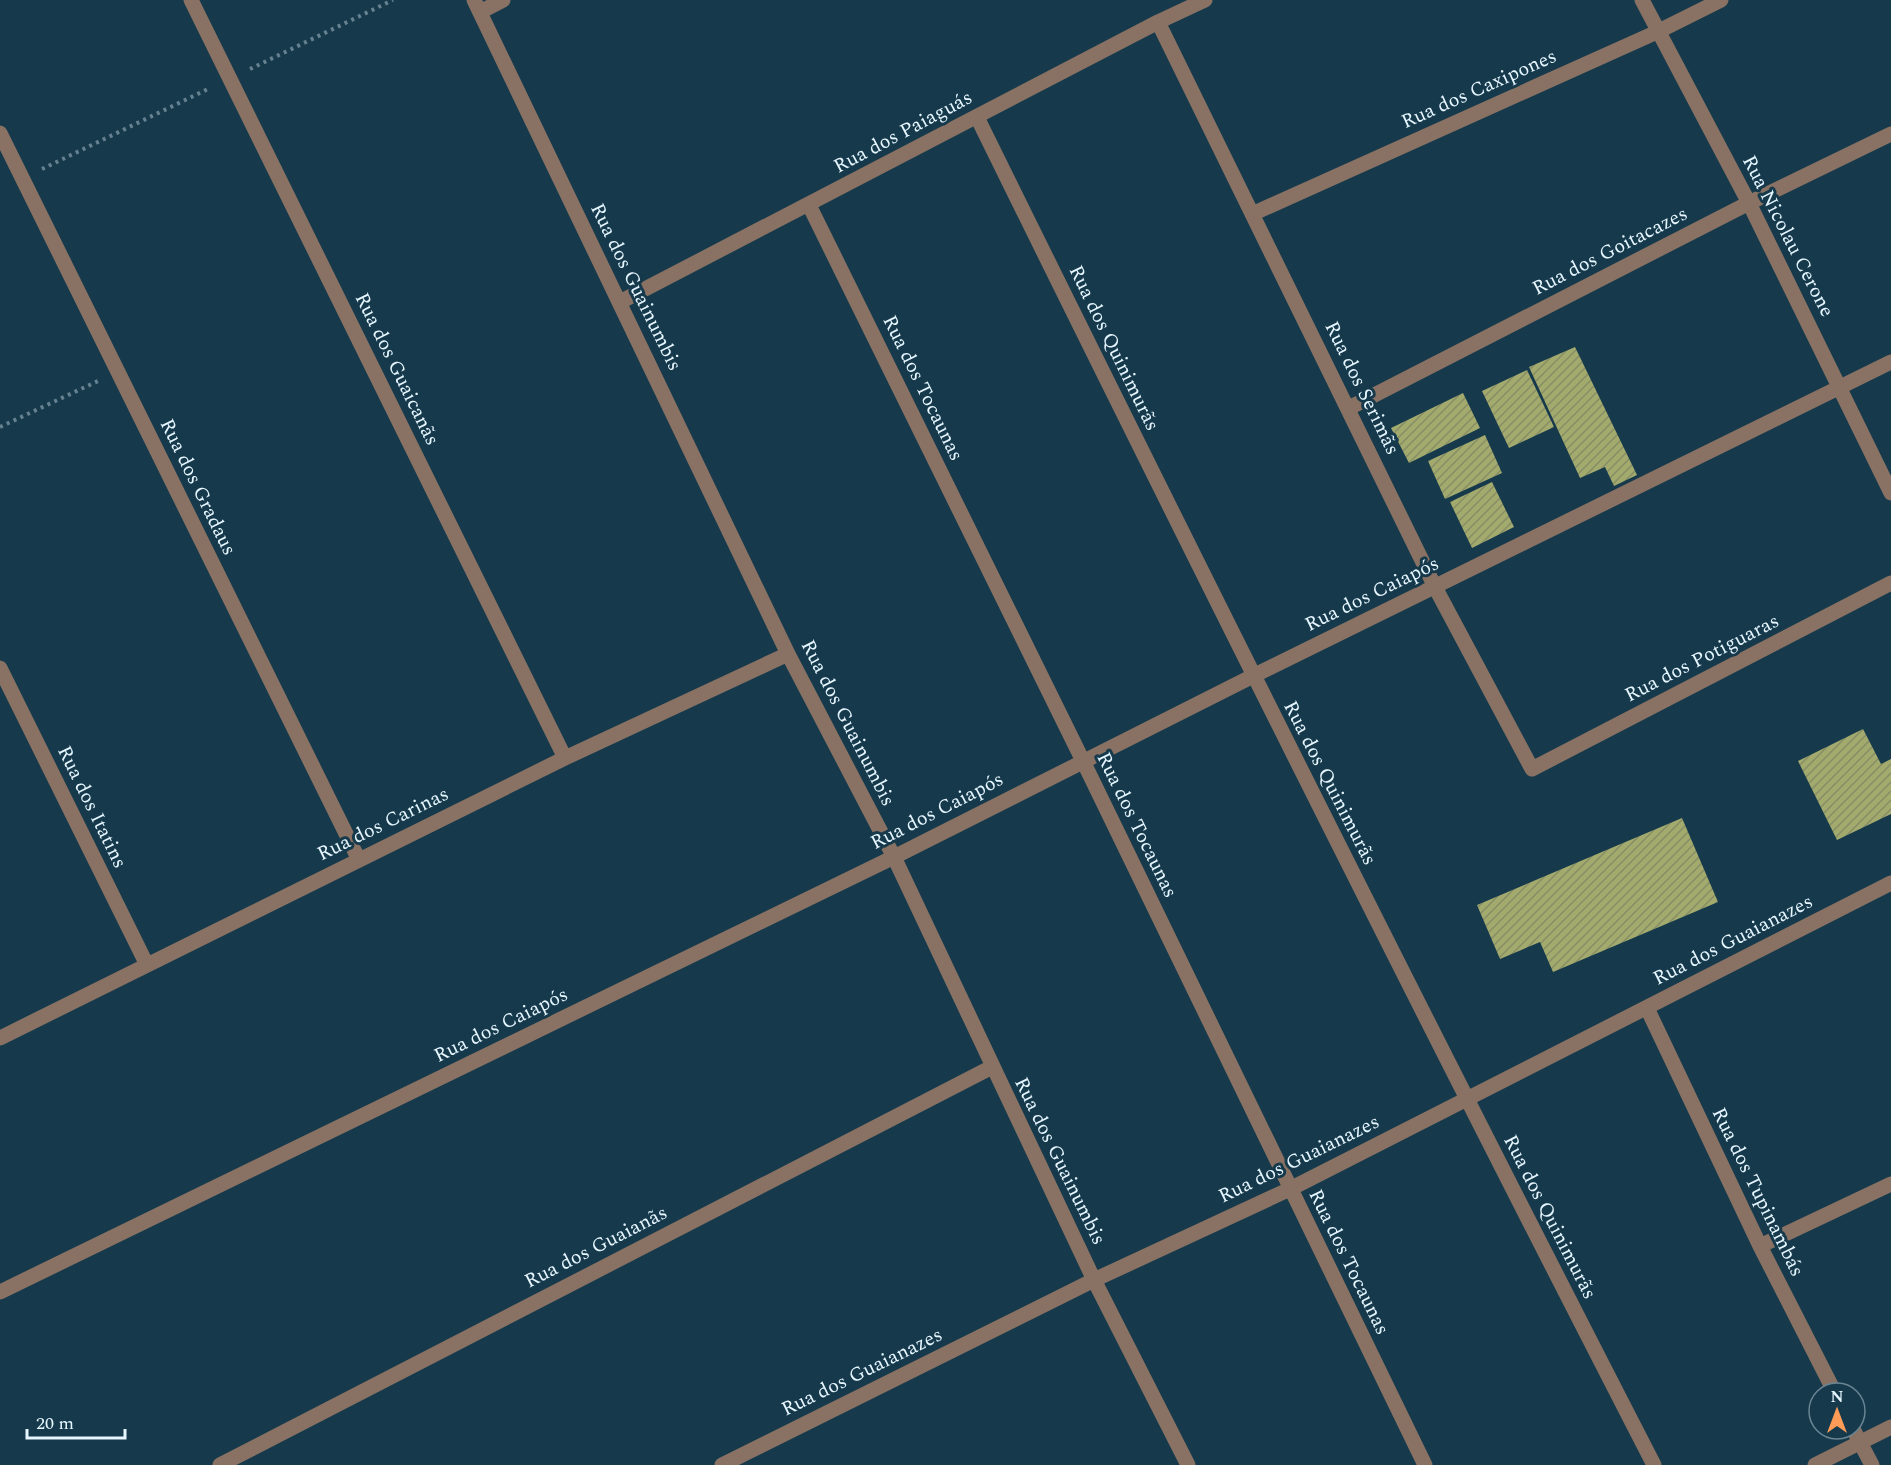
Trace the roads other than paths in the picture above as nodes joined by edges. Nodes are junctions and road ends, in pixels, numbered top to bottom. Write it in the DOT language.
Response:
graph roads {
  1 [pos="191,0"];
  2 [pos="503,0"];
  3 [pos="1205,0"];
  4 [pos="1642,0"];
  5 [pos="1721,0"];
  6 [pos="477,6"];
  7 [pos="1158,22"];
  8 [pos="1657,32"];
  9 [pos="977,117"];
  10 [pos="0,133"];
  11 [pos="1891,134"];
  12 [pos="1749,203"];
  13 [pos="809,204"];
  14 [pos="1252,214"];
  15 [pos="620,302"];
  16 [pos="1891,362"];
  17 [pos="1839,387"];
  18 [pos="1348,408"];
  19 [pos="1891,493"];
  20 [pos="1891,583"];
  21 [pos="1435,587"];
  22 [pos="788,654"];
  23 [pos="0,668"];
  24 [pos="1253,676"];
  25 [pos="566,758"];
  26 [pos="1083,761"];
  27 [pos="1532,770"];
  28 [pos="894,857"];
  29 [pos="359,860"];
  30 [pos="1891,884"];
  31 [pos="147,965"];
  32 [pos="1647,1008"];
  33 [pos="0,1038"];
  34 [pos="992,1067"];
  35 [pos="1466,1100"];
  36 [pos="1891,1184"];
  37 [pos="1290,1189"];
  38 [pos="1760,1246"];
  39 [pos="1094,1280"];
  40 [pos="0,1292"];
  41 [pos="1829,1381"];
  42 [pos="1891,1427"];
  43 [pos="1867,1433"];
  44 [pos="1850,1441"];
  45 [pos="1860,1441"];
  46 [pos="220,1465"];
  47 [pos="722,1465"];
  48 [pos="1188,1465"];
  49 [pos="1425,1465"];
  50 [pos="1654,1465"];
  51 [pos="1815,1465"];
  52 [pos="1872,1465"];
  1 -- 25 [label="street, Rua dos Guaicanãs"];
  2 -- 6 [label="street"];
  3 -- 7 [label="street, Rua dos Paiaguás"];
  4 -- 8 [label="street, Rua Nicolau Cerone"];
  5 -- 8 [label="street, Rua dos Caxipones"];
  6 -- 15 [label="street, Rua dos Guainumbis"];
  7 -- 9 [label="street, Rua dos Paiaguás"];
  7 -- 14 [label="street, Rua dos Serimãs"];
  8 -- 12 [label="street, Rua Nicolau Cerone"];
  8 -- 14 [label="street, Rua dos Caxipones"];
  9 -- 13 [label="street, Rua dos Paiaguás"];
  9 -- 24 [label="street, Rua dos Quinimurãs"];
  10 -- 29 [label="street, Rua dos Gradaus"];
  11 -- 12 [label="street, Rua dos Goitacazes"];
  12 -- 17 [label="street, Rua Nicolau Cerone"];
  12 -- 18 [label="street, Rua dos Goitacazes"];
  13 -- 15 [label="street, Rua dos Paiaguás"];
  13 -- 26 [label="street, Rua dos Tocaunas"];
  14 -- 18 [label="street, Rua dos Serimãs"];
  15 -- 22 [label="street, Rua dos Guainumbis"];
  16 -- 17 [label="street, Rua dos Caiapós"];
  17 -- 19 [label="street, Rua Nicolau Cerone"];
  17 -- 21 [label="street, Rua dos Caiapós"];
  18 -- 21 [label="street, Rua dos Serimãs"];
  20 -- 27 [label="street, Rua dos Potiguaras"];
  21 -- 24 [label="street, Rua dos Caiapós"];
  21 -- 27 [label="street, Rua dos Serimãs"];
  22 -- 25 [label="street, Rua dos Carinas"];
  22 -- 28 [label="street, Rua dos Guainumbis"];
  23 -- 31 [label="street, Rua dos Itatins"];
  24 -- 26 [label="street, Rua dos Caiapós"];
  24 -- 35 [label="street, Rua dos Quinimurãs"];
  25 -- 29 [label="street, Rua dos Carinas"];
  26 -- 28 [label="street, Rua dos Caiapós"];
  26 -- 37 [label="street, Rua dos Tocaunas"];
  28 -- 34 [label="street, Rua dos Guainumbis"];
  28 -- 40 [label="street, Rua dos Caiapós"];
  29 -- 31 [label="street, Rua dos Carinas"];
  30 -- 32 [label="street, Rua dos Guaianazes"];
  31 -- 33 [label="street, Rua dos Carinas"];
  32 -- 35 [label="street, Rua dos Guaianazes"];
  32 -- 38 [label="street, Rua dos Tupinambás"];
  34 -- 39 [label="street, Rua dos Guainumbis"];
  34 -- 46 [label="street, Rua dos Guaianãs"];
  35 -- 37 [label="street, Rua dos Guaianazes"];
  35 -- 50 [label="street, Rua dos Quinimurãs"];
  36 -- 38 [label="street"];
  37 -- 39 [label="street, Rua dos Guaianazes"];
  37 -- 49 [label="street, Rua dos Tocaunas"];
  38 -- 41 [label="street, Rua dos Tupinambás"];
  39 -- 47 [label="street, Rua dos Guaianazes"];
  39 -- 48 [label="street, Rua dos Guainumbis"];
  42 -- 43 [label="street"];
  44 -- 51 [label="street"];
  45 -- 52 [label="street"];
}
